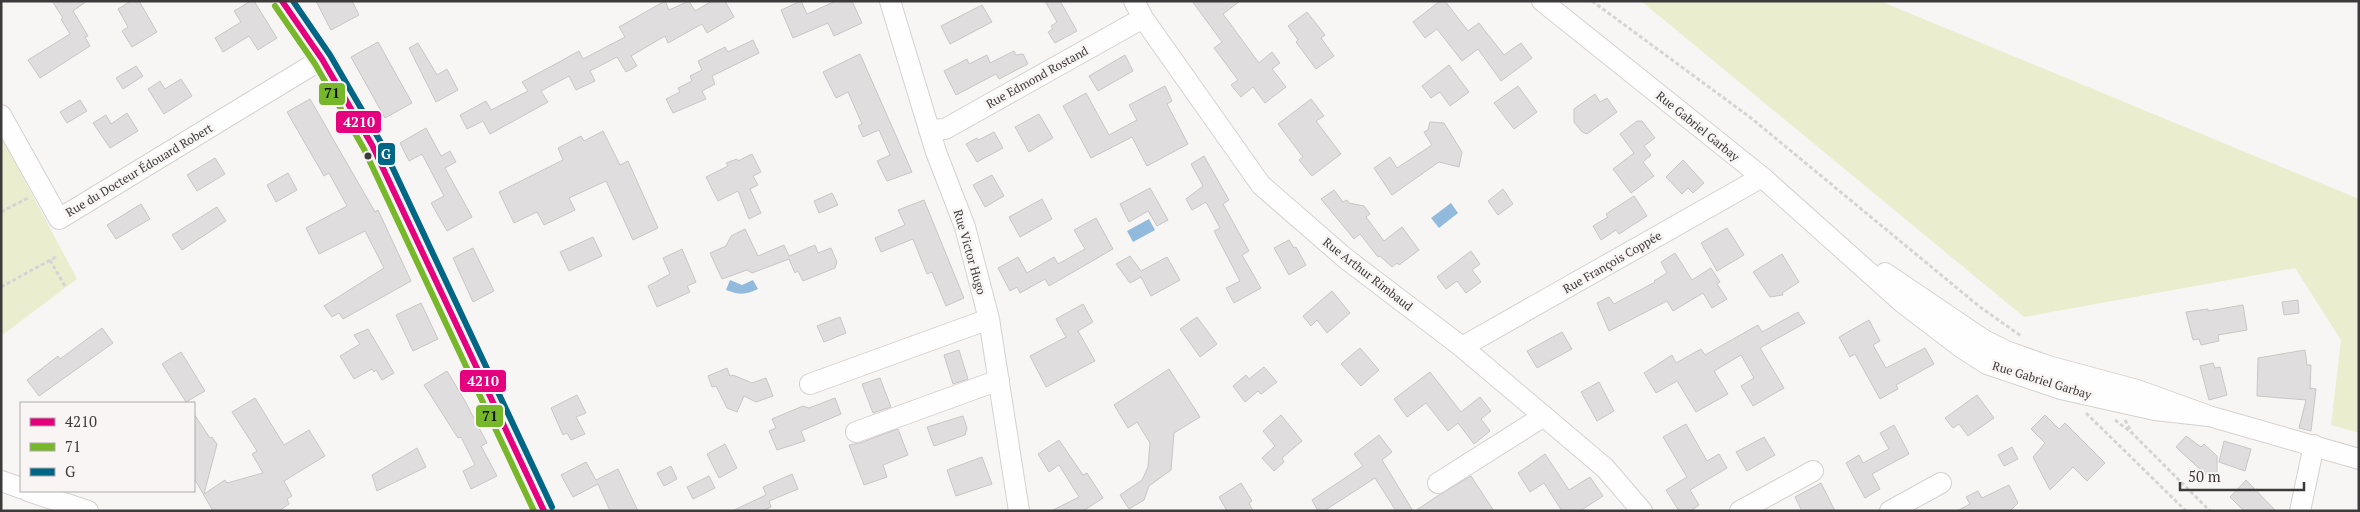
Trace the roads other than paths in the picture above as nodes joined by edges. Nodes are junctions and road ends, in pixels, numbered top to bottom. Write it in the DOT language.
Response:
graph roads {
  1 [pos="282,1"];
  2 [pos="890,1"];
  3 [pos="1542,1"];
  4 [pos="1138,10"];
  5 [pos="322,59"];
  6 [pos="1,115"];
  7 [pos="929,130"];
  8 [pos="1762,177"];
  9 [pos="1851,255"];
  10 [pos="989,319"];
  11 [pos="1462,347"];
  12 [pos="999,380"];
  13 [pos="810,384"];
  14 [pos="1544,416"];
  15 [pos="2209,416"];
  16 [pos="856,432"];
  17 [pos="2314,445"];
  18 [pos="2359,459"];
  19 [pos="1813,471"];
  20 [pos="1,481"];
  21 [pos="1438,483"];
  22 [pos="1941,483"];
  23 [pos="20,488"];
  24 [pos="31,492"];
  25 [pos="88,511"];
  26 [pos="544,511"];
  27 [pos="1019,511"];
  28 [pos="1642,511"];
  29 [pos="1740,511"];
  30 [pos="1890,511"];
  31 [pos="2300,511"];
  1 -- 5 [label="street"];
  2 -- 7 [label="street, Rue Victor Hugo"];
  3 -- 8 [label="street, Rue Gabriel Garbay"];
  4 -- 7 [label="street, Rue Edmond Rostand"];
  4 -- 11 [label="street, Rue Arthur Rimbaud"];
  5 -- 6 [label="street, Rue du Docteur Édouard Robert"];
  5 -- 26 [label="street"];
  7 -- 10 [label="street, Rue Victor Hugo"];
  8 -- 9 [label="street, Rue Gabriel Garbay"];
  8 -- 11 [label="street, Rue François Coppée"];
  9 -- 15 [label="street, Rue Gabriel Garbay"];
  9 -- 15 [label="street, Rue Gabriel Garbay"];
  10 -- 12 [label="street, Rue Victor Hugo"];
  10 -- 13 [label="street"];
  11 -- 14 [label="street, Rue Arthur Rimbaud"];
  12 -- 16 [label="street"];
  12 -- 27 [label="street, Rue Victor Hugo"];
  14 -- 21 [label="street"];
  14 -- 28 [label="street, Rue Arthur Rimbaud"];
  15 -- 17 [label="street, Rue Gabriel Garbay"];
  17 -- 18 [label="street, Rue Gabriel Garbay"];
  17 -- 31 [label="street"];
  19 -- 29 [label="street"];
  20 -- 23 [label="street"];
  22 -- 30 [label="street"];
  24 -- 25 [label="street"];
}
